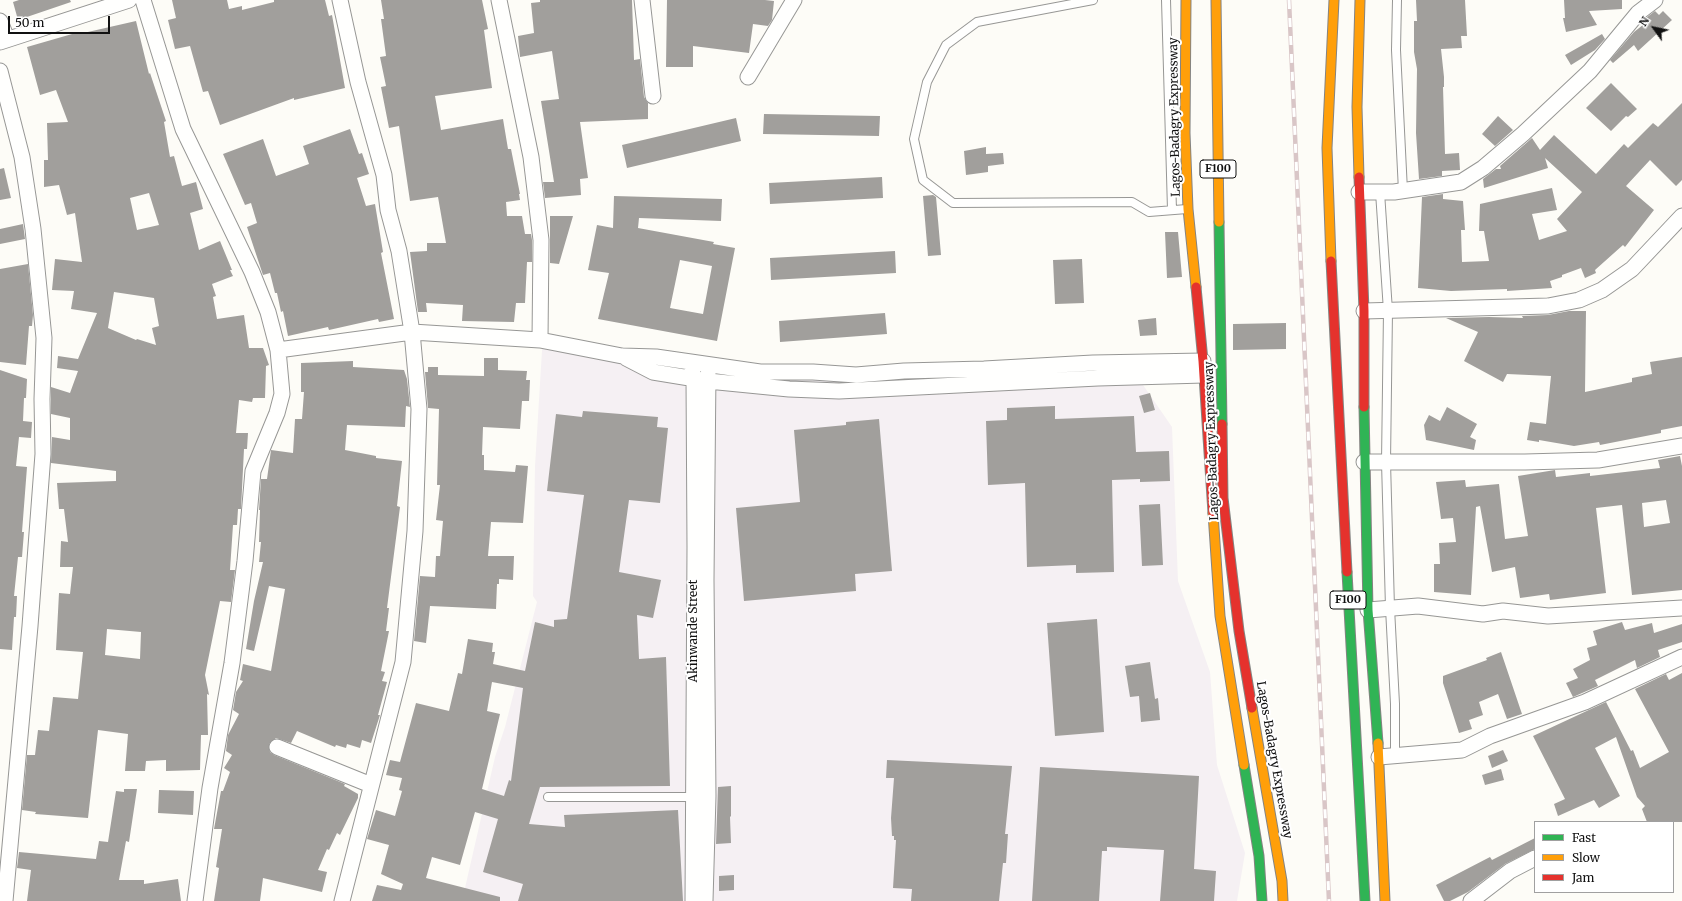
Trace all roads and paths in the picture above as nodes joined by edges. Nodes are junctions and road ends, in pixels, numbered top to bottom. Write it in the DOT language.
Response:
graph roads {
  1 [pos="129,0"];
  2 [pos="143,0"];
  3 [pos="340,0"];
  4 [pos="499,0"];
  5 [pos="642,0"];
  6 [pos="794,0"];
  7 [pos="1093,0"];
  8 [pos="1166,0"];
  9 [pos="1186,0"];
  10 [pos="1216,0"];
  11 [pos="1334,0"];
  12 [pos="1360,0"];
  13 [pos="1397,0"];
  14 [pos="1655,0"];
  15 [pos="0,21"];
  16 [pos="3,40"];
  17 [pos="0,71"];
  18 [pos="748,76"];
  19 [pos="653,96"];
  20 [pos="1403,191"];
  21 [pos="1359,192"];
  22 [pos="1380,192"];
  23 [pos="1188,209"];
  24 [pos="1172,210"];
  25 [pos="1682,216"];
  26 [pos="1364,311"];
  27 [pos="1388,311"];
  28 [pos="412,332"];
  29 [pos="540,340"];
  30 [pos="278,350"];
  31 [pos="622,356"];
  32 [pos="689,362"];
  33 [pos="709,365"];
  34 [pos="1203,368"];
  35 [pos="701,380"];
  36 [pos="1682,446"];
  37 [pos="1364,462"];
  38 [pos="1386,462"];
  39 [pos="1390,608"];
  40 [pos="1682,608"];
  41 [pos="1368,610"];
  42 [pos="1682,657"];
  43 [pos="277,747"];
  44 [pos="1395,756"];
  45 [pos="1379,757"];
  46 [pos="371,785"];
  47 [pos="701,796"];
  48 [pos="548,797"];
  49 [pos="1534,859"];
  50 [pos="5,901"];
  51 [pos="195,901"];
  52 [pos="342,901"];
  53 [pos="693,901"];
  54 [pos="706,901"];
  55 [pos="1262,901"];
  56 [pos="1283,901"];
  57 [pos="1365,901"];
  58 [pos="1385,901"];
  59 [pos="1472,901"];
  1 -- 16 [label="street"];
  2 -- 30 [label="street"];
  3 -- 28 [label="street"];
  4 -- 29 [label="street"];
  5 -- 19 [label="street"];
  6 -- 18 [label="street"];
  7 -- 24 [label="lane"];
  8 -- 24 [label="lane"];
  9 -- 23 [label="main road, Lagos-Badagry Expressway"];
  10 -- 56 [label="main road, Lagos-Badagry Expressway / F100"];
  11 -- 57 [label="main road, F100"];
  12 -- 21 [label="main road"];
  13 -- 20 [label="lane"];
  14 -- 20 [label="street"];
  15 -- 16 [label="street"];
  17 -- 50 [label="street"];
  20 -- 22 [label="street"];
  21 -- 22 [label="street"];
  21 -- 26 [label="main road"];
  22 -- 27 [label="lane"];
  23 -- 24 [label="lane"];
  23 -- 34 [label="main road, Lagos-Badagry Expressway"];
  25 -- 27 [label="street"];
  26 -- 27 [label="street"];
  26 -- 37 [label="main road"];
  27 -- 38 [label="lane"];
  28 -- 29 [label="street"];
  28 -- 30 [label="street"];
  28 -- 46 [label="street"];
  29 -- 31 [label="street"];
  30 -- 51 [label="street"];
  31 -- 32 [label="street"];
  31 -- 35 [label="street"];
  32 -- 33 [label="street"];
  32 -- 35 [label="street, Akinwande Street"];
  33 -- 34 [label="street"];
  33 -- 35 [label="street, Akinwande Street"];
  34 -- 35 [label="street"];
  34 -- 55 [label="main road, Lagos-Badagry Expressway"];
  35 -- 47 [label="street, Akinwande Street"];
  36 -- 38 [label="street"];
  37 -- 38 [label="street"];
  37 -- 41 [label="main road"];
  38 -- 39 [label="lane"];
  39 -- 40 [label="street"];
  39 -- 41 [label="street"];
  39 -- 44 [label="lane"];
  41 -- 45 [label="main road"];
  42 -- 44 [label="street"];
  43 -- 46 [label="street"];
  44 -- 45 [label="street"];
  45 -- 58 [label="main road"];
  46 -- 52 [label="street"];
  47 -- 48 [label="lane"];
  47 -- 53 [label="street, Akinwande Street"];
  47 -- 54 [label="street, Akinwande Street"];
  49 -- 59 [label="street"];
}
